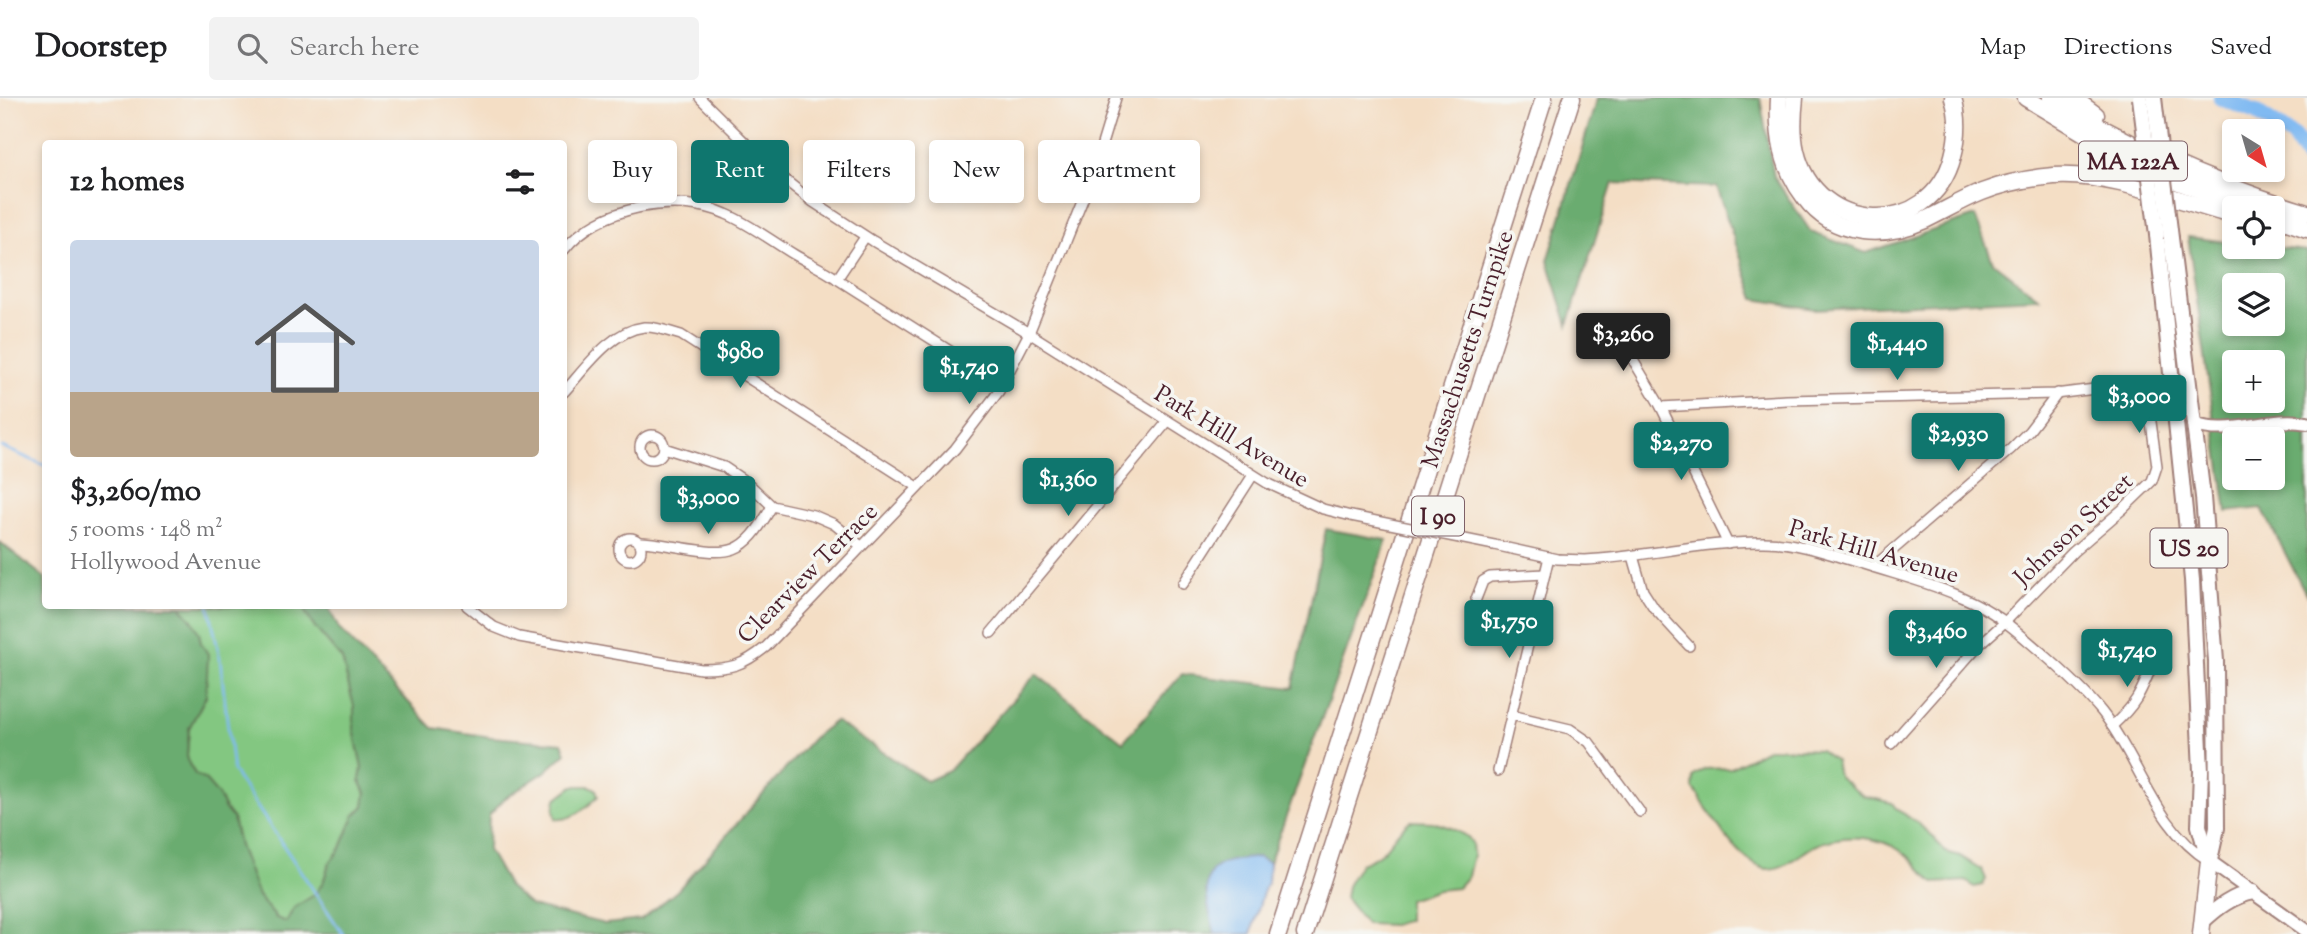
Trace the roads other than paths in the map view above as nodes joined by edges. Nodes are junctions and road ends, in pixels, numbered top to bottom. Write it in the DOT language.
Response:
graph roads {
  1 [pos="700,98"];
  2 [pos="1116,98"];
  3 [pos="1544,98"];
  4 [pos="1572,98"];
  5 [pos="1779,98"];
  6 [pos="1795,98"];
  7 [pos="1953,98"];
  8 [pos="2025,98"];
  9 [pos="2051,98"];
  10 [pos="2073,98"];
  11 [pos="2140,98"];
  12 [pos="2154,98"];
  13 [pos="2115,135"];
  14 [pos="2222,198"];
  15 [pos="2222,213"];
  16 [pos="2307,214"];
  17 [pos="2285,221"];
  18 [pos="2307,229"];
  19 [pos="2285,230"];
  20 [pos="2307,235"];
  21 [pos="2164,236"];
  22 [pos="865,237"];
  23 [pos="567,248"];
  24 [pos="837,279"];
  25 [pos="1611,323"];
  26 [pos="1029,333"];
  27 [pos="1002,384"];
  28 [pos="567,389"];
  29 [pos="2058,393"];
  30 [pos="1661,407"];
  31 [pos="1168,421"];
  32 [pos="2307,423"];
  33 [pos="2193,424"];
  34 [pos="664,448"];
  35 [pos="1254,475"];
  36 [pos="918,487"];
  37 [pos="772,506"];
  38 [pos="639,542"];
  39 [pos="1728,544"];
  40 [pos="861,546"];
  41 [pos="1633,556"];
  42 [pos="1549,557"];
  43 [pos="1873,567"];
  44 [pos="1545,574"];
  45 [pos="1183,584"];
  46 [pos="1476,599"];
  47 [pos="471,609"];
  48 [pos="2006,621"];
  49 [pos="991,633"];
  50 [pos="2214,634"];
  51 [pos="2196,637"];
  52 [pos="1689,646"];
  53 [pos="2154,661"];
  54 [pos="1511,715"];
  55 [pos="2112,726"];
  56 [pos="1891,744"];
  57 [pos="1498,771"];
  58 [pos="1640,811"];
  59 [pos="2209,861"];
  60 [pos="2253,892"];
  61 [pos="2201,928"];
  62 [pos="2307,931"];
  63 [pos="1278,934"];
  64 [pos="1305,934"];
  1 -- 22 [label="street, Park Hill Avenue"];
  2 -- 26 [label="street, Clearview Terrace"];
  3 -- 63 [label="highway, Massachusetts Turnpike / I 90"];
  4 -- 64 [label="highway, Massachusetts Turnpike / I 90"];
  5 -- 15 [label="highway"];
  6 -- 7 [label="highway"];
  8 -- 14 [label="highway, MA 122A"];
  9 -- 13 [label="highway, MA 122A"];
  10 -- 13 [label="highway"];
  11 -- 21 [label="main road, US 20, bridge"];
  12 -- 21 [label="main road, US 20, bridge"];
  13 -- 16 [label="highway, MA 122A"];
  17 -- 18 [label="highway"];
  19 -- 20 [label="highway"];
  21 -- 33 [label="main road, US 20"];
  21 -- 51 [label="main road, US 20"];
  22 -- 24 [label="street"];
  22 -- 26 [label="street, Park Hill Avenue"];
  23 -- 24 [label="street"];
  24 -- 27 [label="street"];
  25 -- 30 [label="street"];
  26 -- 27 [label="street, Clearview Terrace"];
  26 -- 31 [label="street, Park Hill Avenue"];
  27 -- 36 [label="street, Clearview Terrace"];
  28 -- 36 [label="street"];
  29 -- 30 [label="street"];
  29 -- 43 [label="street"];
  29 -- 48 [label="street, Johnson Street"];
  30 -- 39 [label="street"];
  31 -- 35 [label="street, Park Hill Avenue"];
  31 -- 49 [label="street"];
  32 -- 33 [label="street"];
  33 -- 50 [label="main road, US 20"];
  34 -- 37 [label="street"];
  35 -- 42 [label="street, Park Hill Avenue, bridge"];
  35 -- 45 [label="street"];
  36 -- 40 [label="street, Clearview Terrace"];
  37 -- 38 [label="street"];
  37 -- 40 [label="street"];
  39 -- 41 [label="street, Park Hill Avenue"];
  39 -- 43 [label="street, Park Hill Avenue"];
  40 -- 47 [label="street, Clearview Terrace"];
  41 -- 42 [label="street, Park Hill Avenue"];
  41 -- 52 [label="street"];
  42 -- 44 [label="street"];
  43 -- 48 [label="street, Park Hill Avenue"];
  44 -- 46 [label="street"];
  44 -- 54 [label="street"];
  48 -- 55 [label="street, Park Hill Avenue"];
  48 -- 56 [label="street, Johnson Street"];
  50 -- 51 [label="main road"];
  50 -- 59 [label="main road, US 20"];
  51 -- 59 [label="main road, US 20"];
  53 -- 55 [label="street"];
  54 -- 57 [label="street"];
  54 -- 58 [label="street"];
  55 -- 59 [label="street, Park Hill Avenue"];
  59 -- 60 [label="street"];
  59 -- 61 [label="highway, US 20"];
  60 -- 61 [label="main road"];
  60 -- 62 [label="street"];
}
